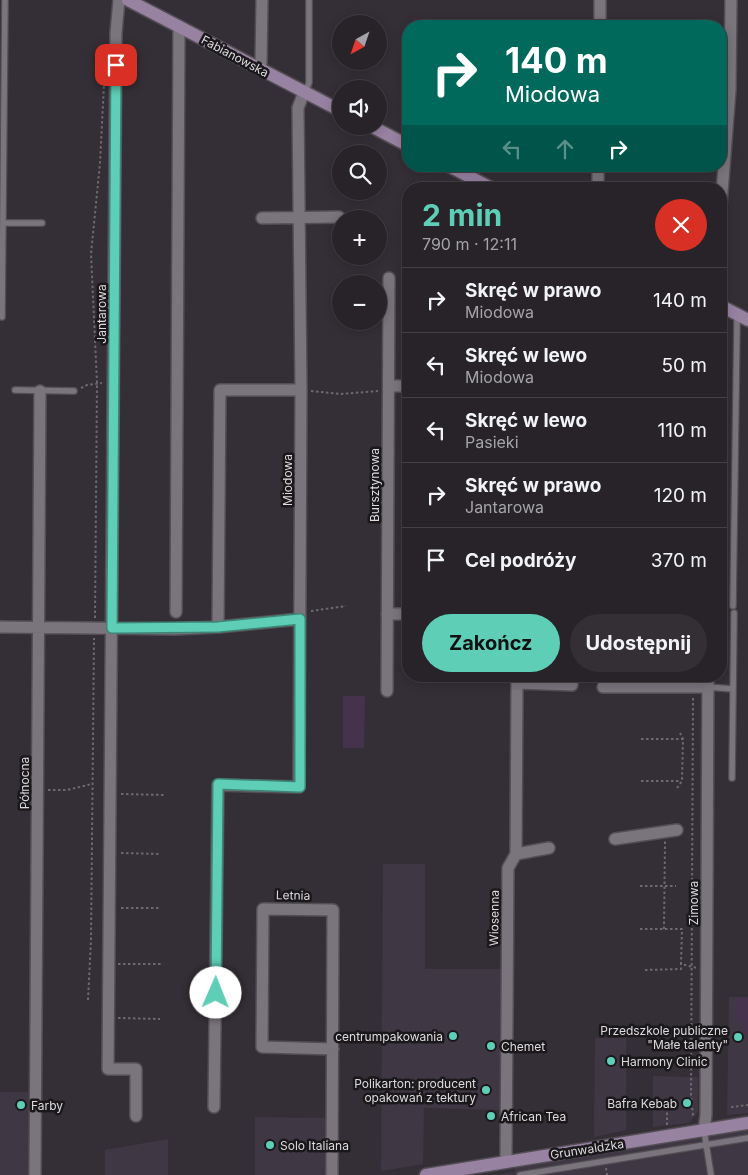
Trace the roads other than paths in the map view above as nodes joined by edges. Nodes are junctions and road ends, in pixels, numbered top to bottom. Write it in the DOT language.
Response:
graph roads {
  1 [pos="4,0"];
  2 [pos="119,0"];
  3 [pos="128,0"];
  4 [pos="262,0"];
  5 [pos="309,0"];
  6 [pos="600,0"];
  7 [pos="731,0"];
  8 [pos="141,3"];
  9 [pos="600,20"];
  10 [pos="179,26"];
  11 [pos="258,68"];
  12 [pos="304,92"];
  13 [pos="332,106"];
  14 [pos="727,128"];
  15 [pos="387,134"];
  16 [pos="402,142"];
  17 [pos="460,172"];
  18 [pos="480,182"];
  19 [pos="300,217"];
  20 [pos="332,217"];
  21 [pos="262,218"];
  22 [pos="4,223"];
  23 [pos="42,223"];
  24 [pos="389,278"];
  25 [pos="727,310"];
  26 [pos="2,318"];
  27 [pos="742,320"];
  28 [pos="402,387"];
  29 [pos="389,388"];
  30 [pos="15,390"];
  31 [pos="301,390"];
  32 [pos="40,391"];
  33 [pos="74,392"];
  34 [pos="727,422"];
  35 [pos="735,422"];
  36 [pos="734,606"];
  37 [pos="176,612"];
  38 [pos="734,613"];
  39 [pos="387,614"];
  40 [pos="402,614"];
  41 [pos="300,619"];
  42 [pos="0,627"];
  43 [pos="38,627"];
  44 [pos="218,627"];
  45 [pos="112,628"];
  46 [pos="516,682"];
  47 [pos="538,682"];
  48 [pos="708,682"];
  49 [pos="572,685"];
  50 [pos="603,686"];
  51 [pos="733,689"];
  52 [pos="387,691"];
  53 [pos="732,778"];
  54 [pos="677,830"];
  55 [pos="615,839"];
  56 [pos="549,848"];
  57 [pos="516,854"];
  58 [pos="333,1049"];
  59 [pos="214,1107"];
  60 [pos="136,1116"];
  61 [pos="748,1123"];
  62 [pos="704,1130"];
  63 [pos="748,1138"];
  64 [pos="706,1145"];
  65 [pos="511,1161"];
  66 [pos="35,1175"];
  67 [pos="332,1175"];
  68 [pos="426,1175"];
  69 [pos="519,1175"];
  70 [pos="711,1175"];
  1 -- 22 [label="lane"];
  2 -- 45 [label="street, Jantarowa"];
  3 -- 8 [label="street, Fabianowska"];
  4 -- 11 [label="street"];
  5 -- 12 [label="lane"];
  6 -- 9 [label="street"];
  7 -- 14 [label="street"];
  8 -- 10 [label="street, Fabianowska"];
  10 -- 11 [label="street, Fabianowska"];
  10 -- 37 [label="street"];
  11 -- 12 [label="street, Fabianowska"];
  12 -- 13 [label="street, Fabianowska"];
  12 -- 19 [label="street, Miodowa"];
  15 -- 16 [label="street"];
  17 -- 18 [label="street"];
  19 -- 20 [label="street"];
  19 -- 21 [label="street"];
  19 -- 31 [label="street, Miodowa"];
  22 -- 23 [label="lane"];
  22 -- 26 [label="lane"];
  24 -- 29 [label="street, Bursztynowa"];
  25 -- 27 [label="street"];
  27 -- 35 [label="lane"];
  28 -- 29 [label="street"];
  29 -- 39 [label="street, Bursztynowa"];
  30 -- 32 [label="lane"];
  31 -- 41 [label="street, Miodowa"];
  31 -- 44 [label="street"];
  32 -- 33 [label="lane"];
  32 -- 43 [label="street, Północna"];
  34 -- 35 [label="lane"];
  35 -- 36 [label="lane"];
  38 -- 51 [label="lane"];
  39 -- 40 [label="street"];
  39 -- 52 [label="street, Bursztynowa"];
  41 -- 44 [label="street"];
  41 -- 59 [label="street, Miodowa"];
  42 -- 43 [label="street"];
  43 -- 45 [label="street"];
  43 -- 66 [label="street, Północna"];
  44 -- 45 [label="street"];
  45 -- 60 [label="street, Jantarowa"];
  46 -- 57 [label="street, Wiosenna"];
  47 -- 49 [label="street"];
  48 -- 50 [label="street"];
  48 -- 51 [label="lane"];
  48 -- 62 [label="street, Zimowa"];
  51 -- 53 [label="lane"];
  54 -- 55 [label="street"];
  56 -- 57 [label="street"];
  57 -- 65 [label="street, Wiosenna"];
  58 -- 58 [label="street, Letnia"];
  58 -- 67 [label="street, Letnia"];
  61 -- 62 [label="street, Grunwaldzka"];
  62 -- 64 [label="lane"];
  62 -- 65 [label="street, Grunwaldzka"];
  63 -- 64 [label="lane"];
  64 -- 69 [label="lane"];
  64 -- 70 [label="lane"];
  65 -- 68 [label="street, Grunwaldzka"];
  65 -- 69 [label="lane"];
}
